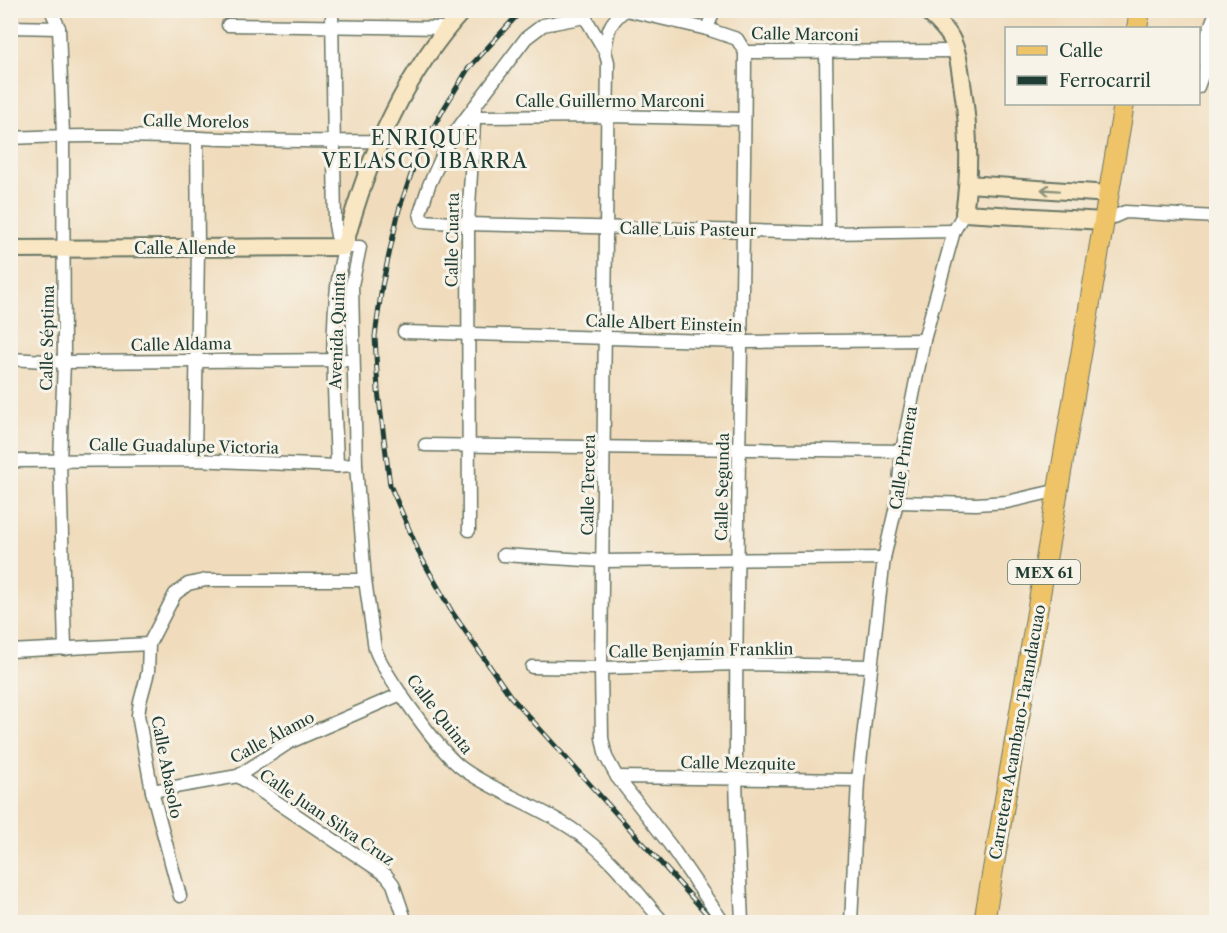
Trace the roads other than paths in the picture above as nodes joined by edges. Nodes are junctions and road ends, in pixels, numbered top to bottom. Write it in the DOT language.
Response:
graph roads {
  1 [pos="51,10"];
  2 [pos="332,10"];
  3 [pos="463,10"];
  4 [pos="626,10"];
  5 [pos="714,10"];
  6 [pos="926,10"];
  7 [pos="1140,10"];
  8 [pos="1216,12"];
  9 [pos="585,14"];
  10 [pos="228,25"];
  11 [pos="332,26"];
  12 [pos="10,27"];
  13 [pos="59,27"];
  14 [pos="1137,27"];
  15 [pos="447,28"];
  16 [pos="707,29"];
  17 [pos="1216,38"];
  18 [pos="605,51"];
  19 [pos="956,51"];
  20 [pos="745,52"];
  21 [pos="826,52"];
  22 [pos="1200,54"];
  23 [pos="1200,82"];
  24 [pos="1124,105"];
  25 [pos="475,112"];
  26 [pos="608,116"];
  27 [pos="744,119"];
  28 [pos="63,135"];
  29 [pos="10,138"];
  30 [pos="197,138"];
  31 [pos="380,141"];
  32 [pos="334,142"];
  33 [pos="968,184"];
  34 [pos="1109,194"];
  35 [pos="1125,212"];
  36 [pos="964,213"];
  37 [pos="1216,217"];
  38 [pos="1104,221"];
  39 [pos="468,224"];
  40 [pos="606,228"];
  41 [pos="742,230"];
  42 [pos="954,231"];
  43 [pos="828,233"];
  44 [pos="198,247"];
  45 [pos="352,247"];
  46 [pos="64,248"];
  47 [pos="10,249"];
  48 [pos="404,332"];
  49 [pos="467,333"];
  50 [pos="606,338"];
  51 [pos="924,340"];
  52 [pos="742,342"];
  53 [pos="10,359"];
  54 [pos="333,359"];
  55 [pos="197,360"];
  56 [pos="353,360"];
  57 [pos="64,362"];
  58 [pos="425,445"];
  59 [pos="468,445"];
  60 [pos="605,446"];
  61 [pos="739,448"];
  62 [pos="902,452"];
  63 [pos="60,460"];
  64 [pos="195,460"];
  65 [pos="10,461"];
  66 [pos="356,465"];
  67 [pos="337,466"];
  68 [pos="1059,490"];
  69 [pos="897,502"];
  70 [pos="469,530"];
  71 [pos="503,555"];
  72 [pos="884,558"];
  73 [pos="738,560"];
  74 [pos="603,561"];
  75 [pos="365,580"];
  76 [pos="149,644"];
  77 [pos="65,649"];
  78 [pos="10,651"];
  79 [pos="737,664"];
  80 [pos="871,666"];
  81 [pos="532,667"];
  82 [pos="601,668"];
  83 [pos="401,694"];
  84 [pos="238,776"];
  85 [pos="616,777"];
  86 [pos="736,780"];
  87 [pos="858,780"];
  88 [pos="152,791"];
  89 [pos="180,896"];
  90 [pos="406,922"];
  91 [pos="662,922"];
  92 [pos="723,922"];
  93 [pos="742,922"];
  94 [pos="851,922"];
  95 [pos="984,922"];
  1 -- 13 [label="street"];
  2 -- 11 [label="street"];
  3 -- 15 [label="street, Avenida Quinta"];
  4 -- 16 [label="street, Calle Marconi"];
  4 -- 18 [label="street"];
  5 -- 16 [label="street"];
  6 -- 19 [label="street, Calle Primera"];
  7 -- 14 [label="main road"];
  8 -- 22 [label="street"];
  9 -- 18 [label="street, Calle Tercera"];
  9 -- 25 [label="street"];
  10 -- 11 [label="street"];
  11 -- 15 [label="street"];
  11 -- 32 [label="street"];
  12 -- 13 [label="street"];
  13 -- 28 [label="street, Calle Séptima"];
  15 -- 31 [label="street, Avenida Quinta"];
  16 -- 20 [label="street, Calle Marconi"];
  17 -- 23 [label="street"];
  18 -- 26 [label="street, Calle Tercera"];
  19 -- 21 [label="street, Calle Marconi"];
  19 -- 33 [label="street, Calle Primera"];
  20 -- 21 [label="street, Calle Marconi"];
  20 -- 27 [label="street, Calle Segunda"];
  21 -- 43 [label="street"];
  24 -- 34 [label="main road, MEX 61"];
  25 -- 26 [label="street, Calle Guillermo Marconi"];
  25 -- 39 [label="street, Calle Cuarta"];
  25 -- 39 [label="street, Calle Luis Pasteur"];
  26 -- 27 [label="street, Calle Guillermo Marconi"];
  26 -- 40 [label="street, Calle Tercera"];
  27 -- 41 [label="street, Calle Segunda"];
  28 -- 29 [label="street, Calle Morelos"];
  28 -- 30 [label="street, Calle Morelos"];
  28 -- 46 [label="street, Calle Séptima"];
  30 -- 32 [label="street, Calle Morelos"];
  30 -- 44 [label="street"];
  31 -- 32 [label="street, Calle Morelos"];
  31 -- 45 [label="street, Avenida Quinta"];
  32 -- 45 [label="street"];
  34 -- 33 [label="street, one-way"];
  33 -- 36 [label="street, Calle Primera"];
  34 -- 35 [label="street"];
  34 -- 38 [label="main road, MEX 61"];
  35 -- 37 [label="street"];
  35 -- 38 [label="street"];
  36 -- 38 [label="street"];
  36 -- 42 [label="street, Calle Primera"];
  38 -- 68 [label="main road, Carretera Acambaro-Tarandacuao / MEX 61"];
  39 -- 40 [label="street, Calle Luis Pasteur"];
  39 -- 49 [label="street, Calle Cuarta"];
  40 -- 41 [label="street, Calle Luis Pasteur"];
  40 -- 50 [label="street, Calle Tercera"];
  41 -- 43 [label="street, Calle Luis Pasteur"];
  41 -- 52 [label="street, Calle Segunda"];
  42 -- 43 [label="street, Calle Luis Pasteur"];
  42 -- 51 [label="street, Calle Primera"];
  44 -- 45 [label="street, Calle Allende"];
  44 -- 46 [label="street, Calle Allende"];
  44 -- 55 [label="street"];
  45 -- 54 [label="street, Avenida Quinta"];
  45 -- 56 [label="street, Avenida Quinta"];
  46 -- 47 [label="street, Calle Allende"];
  46 -- 57 [label="street, Calle Séptima"];
  48 -- 49 [label="street, Calle Albert Einstein"];
  49 -- 50 [label="street, Calle Albert Einstein"];
  49 -- 59 [label="street, Calle Cuarta"];
  50 -- 52 [label="street, Calle Albert Einstein"];
  50 -- 60 [label="street, Calle Tercera"];
  51 -- 52 [label="street, Calle Albert Einstein"];
  51 -- 62 [label="street, Calle Primera"];
  52 -- 61 [label="street, Calle Segunda"];
  53 -- 57 [label="street, Calle Aldama"];
  54 -- 55 [label="street, Calle Aldama"];
  54 -- 56 [label="street, Calle Aldama"];
  54 -- 67 [label="street, Avenida Quinta"];
  55 -- 57 [label="street, Calle Aldama"];
  55 -- 64 [label="street"];
  56 -- 66 [label="street, Avenida Quinta"];
  57 -- 63 [label="street, Calle Séptima"];
  58 -- 59 [label="street"];
  59 -- 60 [label="street"];
  59 -- 70 [label="street, Calle Cuarta"];
  60 -- 61 [label="street"];
  60 -- 74 [label="street, Calle Tercera"];
  61 -- 62 [label="street"];
  61 -- 73 [label="street, Calle Segunda"];
  62 -- 69 [label="street, Calle Primera"];
  63 -- 64 [label="street, Calle Guadalupe Victoria"];
  63 -- 65 [label="street, Calle Guadalupe Victoria"];
  63 -- 77 [label="street, Calle Séptima"];
  64 -- 67 [label="street, Calle Guadalupe Victoria"];
  66 -- 67 [label="street, Calle Guadalupe Victoria"];
  66 -- 75 [label="street, Calle Quinta"];
  68 -- 69 [label="street"];
  68 -- 95 [label="main road, Carretera Acambaro-Tarandacuao / MEX 61"];
  69 -- 72 [label="street, Calle Primera"];
  71 -- 74 [label="street"];
  72 -- 73 [label="street"];
  72 -- 80 [label="street, Calle Primera"];
  73 -- 74 [label="street"];
  73 -- 79 [label="street, Calle Segunda"];
  74 -- 82 [label="street, Calle Tercera"];
  75 -- 76 [label="street, Calle Abasolo"];
  75 -- 83 [label="street, Calle Quinta"];
  76 -- 77 [label="street"];
  76 -- 88 [label="street, Calle Abasolo"];
  77 -- 78 [label="street"];
  79 -- 80 [label="street, Calle Benjamín Franklin"];
  79 -- 82 [label="street, Calle Benjamín Franklin"];
  79 -- 86 [label="street, Calle Segunda"];
  80 -- 87 [label="street, Calle Primera"];
  81 -- 82 [label="street, Calle Benjamín Franklin"];
  82 -- 85 [label="street, Calle Tercera"];
  83 -- 84 [label="street, Calle Álamo"];
  83 -- 91 [label="street, Calle Quinta"];
  84 -- 88 [label="street, Calle Álamo"];
  84 -- 90 [label="street, Calle Juan Silva Cruz"];
  85 -- 86 [label="street, Calle Mezquite"];
  85 -- 92 [label="street, Calle Tercera"];
  86 -- 87 [label="street, Calle Mezquite"];
  86 -- 93 [label="street, Calle Segunda"];
  87 -- 94 [label="street, Calle Primera"];
  88 -- 89 [label="street, Calle Abasolo"];
}
